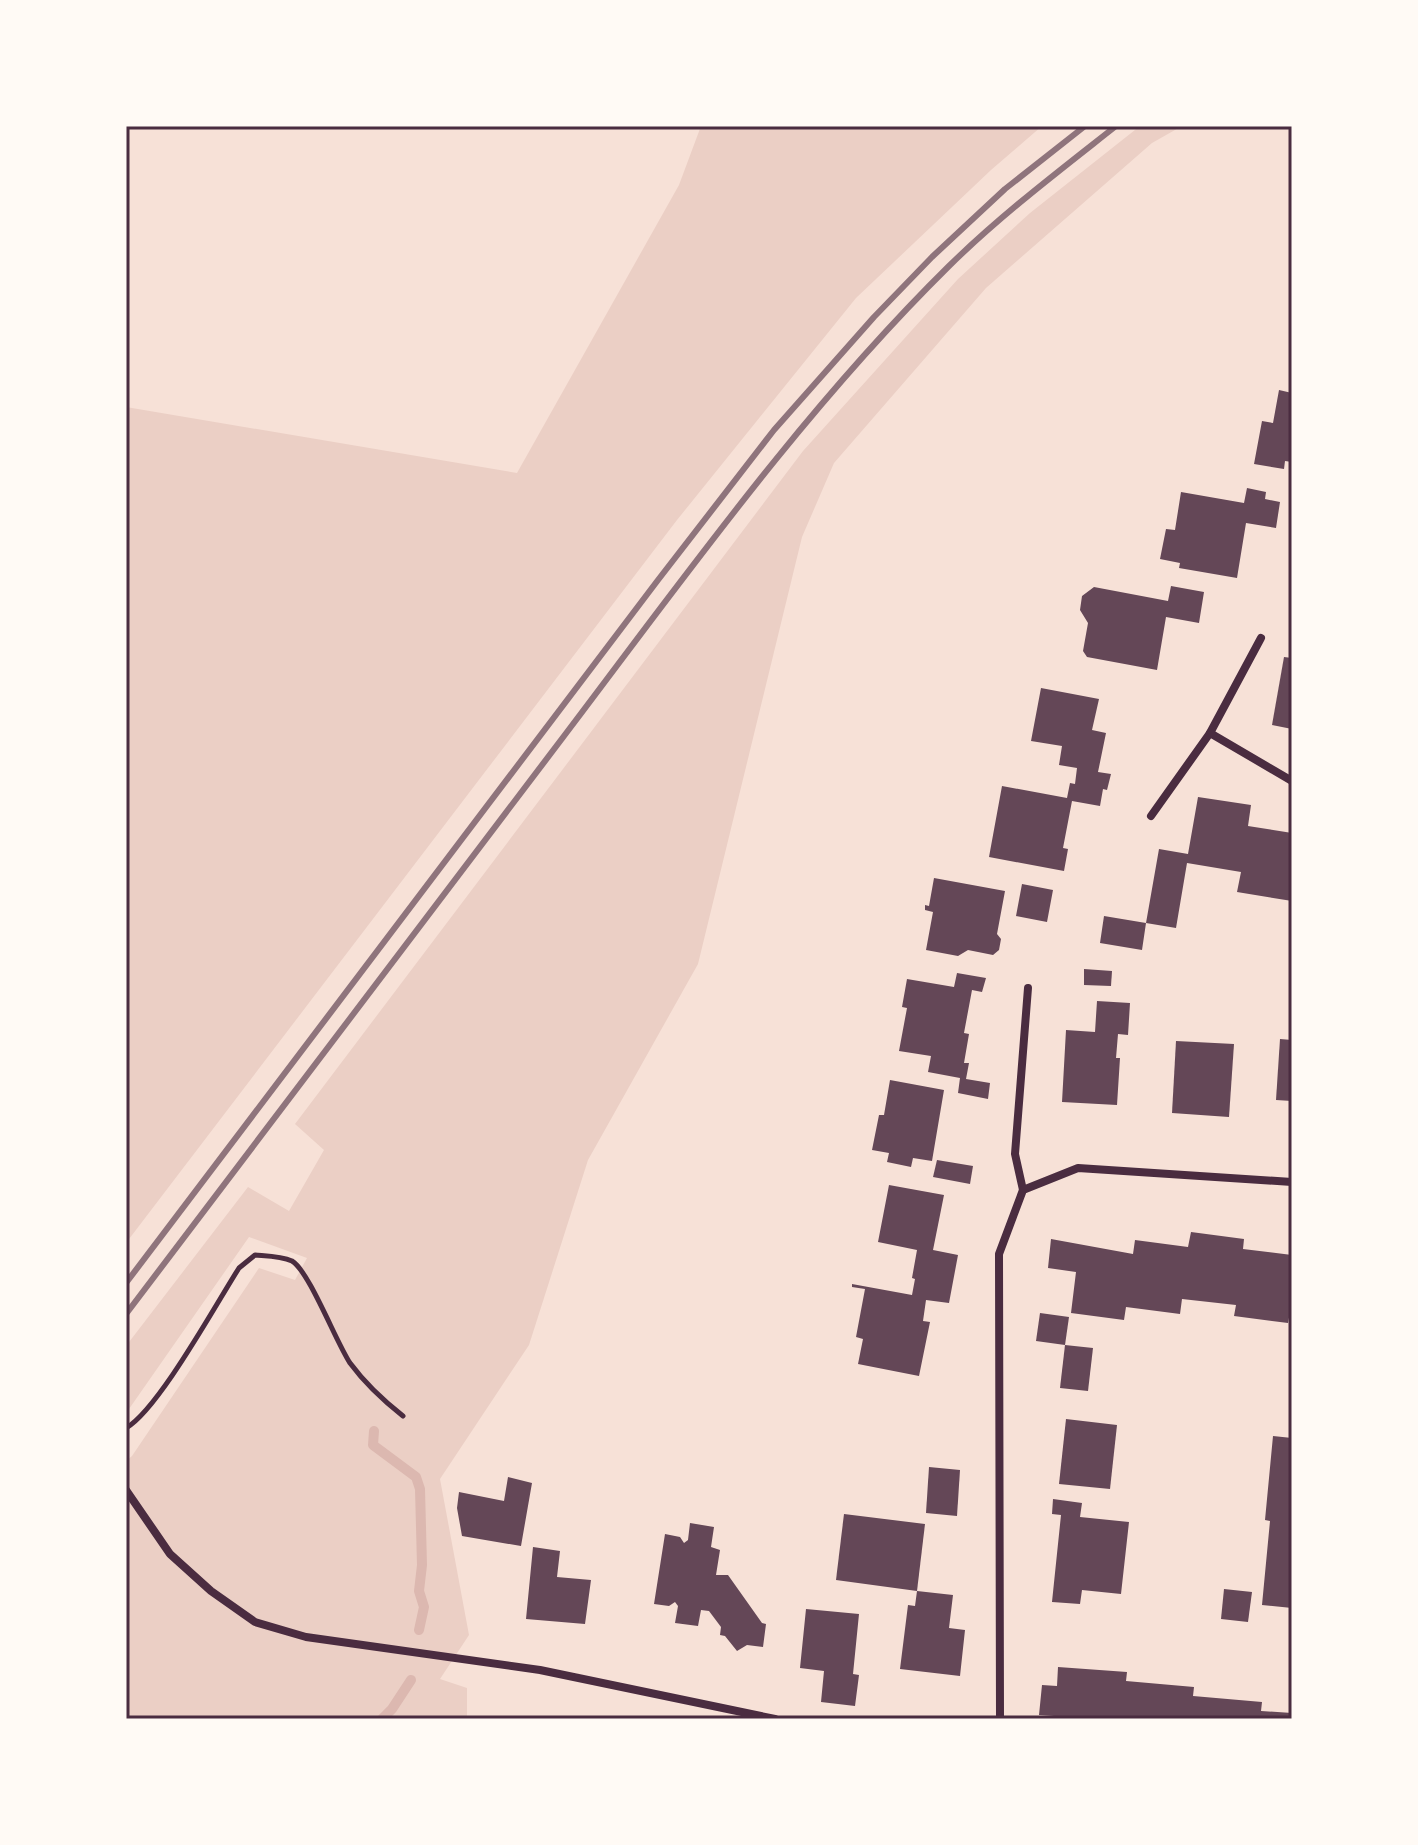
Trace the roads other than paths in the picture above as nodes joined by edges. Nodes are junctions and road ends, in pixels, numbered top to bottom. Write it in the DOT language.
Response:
graph roads {
  1 [pos="1261,638"];
  2 [pos="1210,733"];
  3 [pos="1292,781"];
  4 [pos="1151,816"];
  5 [pos="1028,988"];
  6 [pos="1292,1182"];
  7 [pos="1023,1190"];
  8 [pos="126,1490"];
  9 [pos="775,1719"];
  10 [pos="1000,1719"];
  1 -- 2 [label="street"];
  2 -- 3 [label="street"];
  2 -- 4 [label="street"];
  5 -- 7 [label="street"];
  6 -- 7 [label="street"];
  7 -- 10 [label="street"];
  8 -- 9 [label="street"];
}
